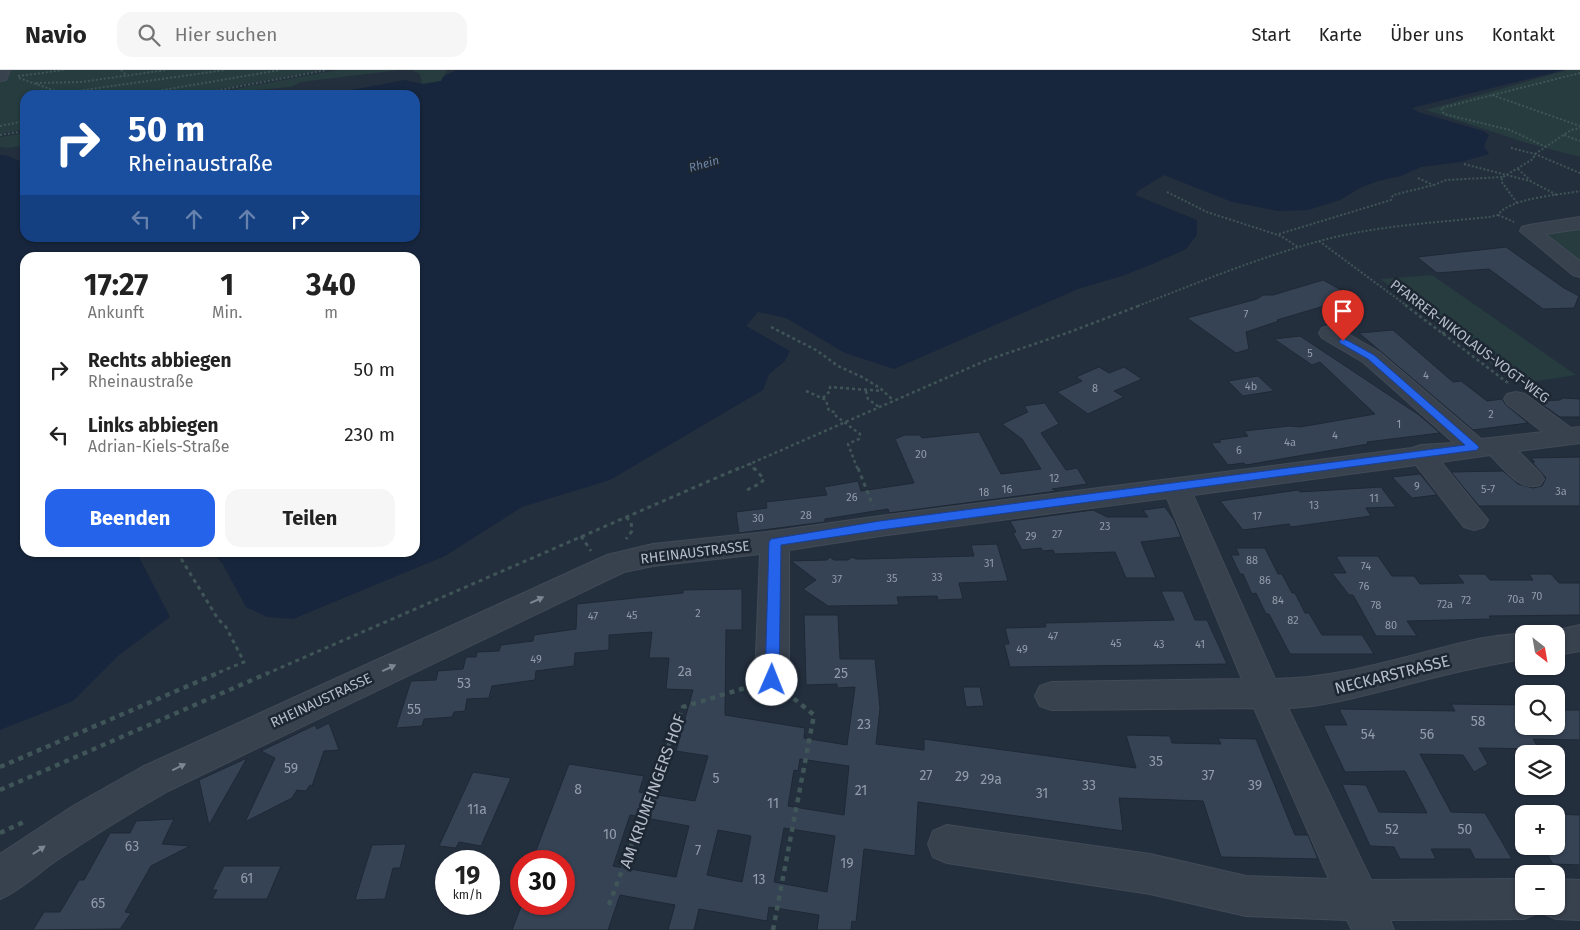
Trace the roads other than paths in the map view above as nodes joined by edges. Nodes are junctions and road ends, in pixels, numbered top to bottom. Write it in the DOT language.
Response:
graph roads {
  1 [pos="1580,223"];
  2 [pos="1580,271"];
  3 [pos="1330,333"];
  4 [pos="1513,392"];
  5 [pos="1573,436"];
  6 [pos="1484,446"];
  7 [pos="1421,454"];
  8 [pos="1531,479"];
  9 [pos="1176,487"];
  10 [pos="1474,520"];
  11 [pos="775,542"];
  12 [pos="1580,638"];
  13 [pos="1565,640"];
  14 [pos="1515,647"];
  15 [pos="772,680"];
  16 [pos="1266,694"];
  17 [pos="1052,696"];
  18 [pos="947,844"];
  19 [pos="0,879"];
  20 [pos="1565,899"];
  21 [pos="1515,900"];
  22 [pos="1580,900"];
  23 [pos="1366,915"];
  1 -- 2 [label="street"];
  3 -- 6 [label="street"];
  4 -- 5 [label="street"];
  5 -- 6 [label="street, RHEINAUSTRASSE"];
  6 -- 7 [label="street, RHEINAUSTRASSE"];
  6 -- 8 [label="street"];
  7 -- 9 [label="street, RHEINAUSTRASSE"];
  7 -- 10 [label="street"];
  9 -- 11 [label="street, RHEINAUSTRASSE"];
  9 -- 16 [label="street"];
  11 -- 15 [label="street"];
  19 -- 11 [label="street, RHEINAUSTRASSE, one-way"];
  12 -- 13 [label="street"];
  14 -- 16 [label="street, NECKARSTRASSE"];
  16 -- 17 [label="street, NECKARSTRASSE"];
  16 -- 23 [label="street"];
  18 -- 23 [label="street"];
  20 -- 22 [label="street"];
  21 -- 23 [label="street"];
}
